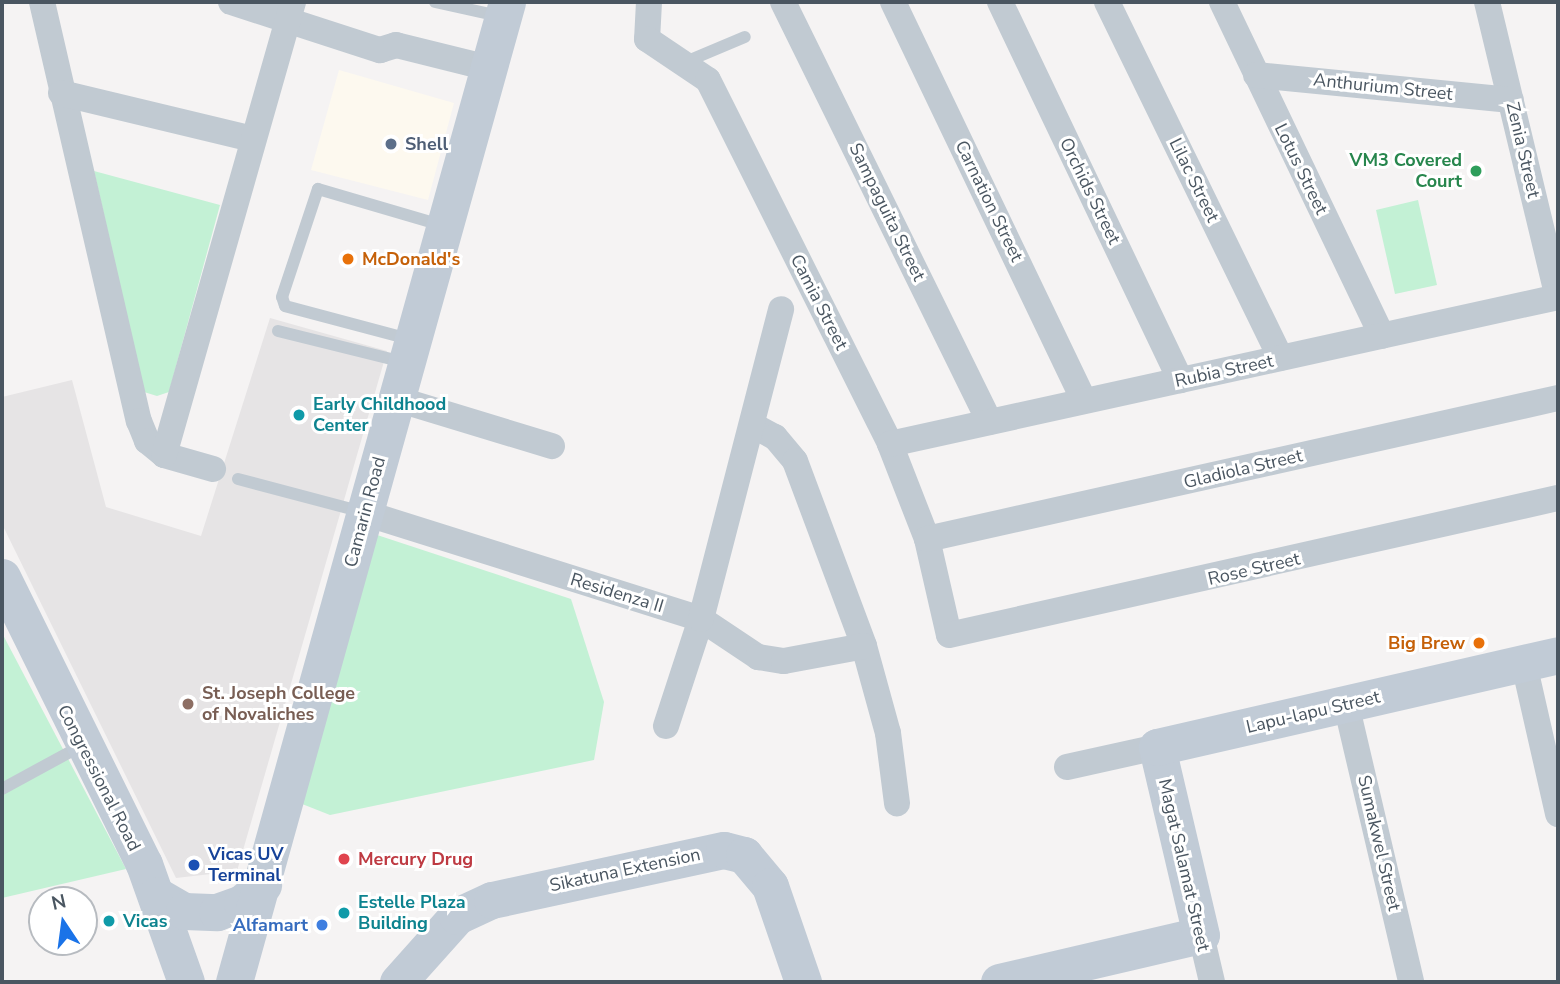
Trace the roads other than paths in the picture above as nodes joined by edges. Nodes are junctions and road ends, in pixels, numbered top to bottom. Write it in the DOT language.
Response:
graph roads {
  1 [pos="42,2"];
  2 [pos="231,2"];
  3 [pos="435,2"];
  4 [pos="649,2"];
  5 [pos="783,2"];
  6 [pos="893,2"];
  7 [pos="1000,2"];
  8 [pos="1107,2"];
  9 [pos="1223,2"];
  10 [pos="1487,2"];
  11 [pos="505,9"];
  12 [pos="290,10"];
  13 [pos="745,37"];
  14 [pos="683,63"];
  15 [pos="489,68"];
  16 [pos="1256,75"];
  17 [pos="61,93"];
  18 [pos="1511,100"];
  19 [pos="253,139"];
  20 [pos="445,226"];
  21 [pos="1558,298"];
  22 [pos="781,309"];
  23 [pos="278,331"];
  24 [pos="1382,336"];
  25 [pos="410,351"];
  26 [pos="1281,358"];
  27 [pos="1181,380"];
  28 [pos="1558,398"];
  29 [pos="397,399"];
  30 [pos="1084,401"];
  31 [pos="990,422"];
  32 [pos="752,425"];
  33 [pos="890,444"];
  34 [pos="552,446"];
  35 [pos="164,455"];
  36 [pos="213,469"];
  37 [pos="238,479"];
  38 [pos="1558,498"];
  39 [pos="365,513"];
  40 [pos="928,539"];
  41 [pos="2,577"];
  42 [pos="701,618"];
  43 [pos="949,635"];
  44 [pos="864,646"];
  45 [pos="1541,660"];
  46 [pos="1346,704"];
  47 [pos="666,726"];
  48 [pos="81,746"];
  49 [pos="1157,747"];
  50 [pos="1067,767"];
  51 [pos="2,789"];
  52 [pos="897,803"];
  53 [pos="1558,814"];
  54 [pos="258,902"];
  55 [pos="161,909"];
  56 [pos="1201,935"];
  57 [pos="186,982"];
  58 [pos="234,982"];
  59 [pos="398,982"];
  60 [pos="803,982"];
  61 [pos="999,982"];
  62 [pos="1212,982"];
  63 [pos="1411,982"];
  1 -- 17 [label="street"];
  2 -- 12 [label="street"];
  3 -- 11 [label="lane"];
  4 -- 14 [label="street, Camia Street"];
  5 -- 31 [label="street, Sampaguita Street"];
  6 -- 30 [label="street, Carnation Street"];
  7 -- 27 [label="street, Orchids Street"];
  8 -- 26 [label="street, Lilac Street"];
  9 -- 16 [label="street, Lotus Street"];
  10 -- 18 [label="street, Zenia Street"];
  11 -- 15 [label="main road, Camarin Road"];
  12 -- 15 [label="street"];
  12 -- 19 [label="street"];
  13 -- 14 [label="lane"];
  14 -- 33 [label="street, Camia Street"];
  15 -- 20 [label="main road, Camarin Road"];
  16 -- 18 [label="street, Anthurium Street"];
  16 -- 24 [label="street, Lotus Street"];
  17 -- 19 [label="street"];
  17 -- 35 [label="street"];
  18 -- 21 [label="street, Zenia Street"];
  19 -- 35 [label="street"];
  20 -- 25 [label="main road, Camarin Road"];
  20 -- 25 [label="lane"];
  21 -- 24 [label="street, Rubia Street"];
  22 -- 32 [label="street"];
  23 -- 25 [label="lane"];
  24 -- 26 [label="street, Rubia Street"];
  25 -- 29 [label="main road, Camarin Road"];
  26 -- 27 [label="street, Rubia Street"];
  27 -- 30 [label="street, Rubia Street"];
  28 -- 40 [label="street, Gladiola Street"];
  29 -- 34 [label="street"];
  29 -- 39 [label="main road, Camarin Road"];
  30 -- 31 [label="street, Rubia Street"];
  31 -- 33 [label="street, Rubia Street"];
  32 -- 42 [label="street"];
  32 -- 44 [label="street"];
  33 -- 40 [label="street, Camia Street"];
  35 -- 36 [label="street"];
  37 -- 39 [label="lane"];
  38 -- 43 [label="street, Rose Street"];
  39 -- 42 [label="street, Residenza II"];
  39 -- 54 [label="main road, Camarin Road"];
  40 -- 43 [label="street, Camia Street"];
  41 -- 48 [label="main road, Congressional Road"];
  42 -- 44 [label="street, Residenza II"];
  42 -- 47 [label="street"];
  44 -- 52 [label="street"];
  45 -- 46 [label="main road, Lapu-lapu Street"];
  45 -- 53 [label="street"];
  46 -- 49 [label="main road, Lapu-lapu Street"];
  46 -- 63 [label="street, Sumakwel Street"];
  48 -- 51 [label="lane"];
  48 -- 55 [label="main road, Congressional Road"];
  49 -- 50 [label="street, Lapu-lapu Street"];
  49 -- 56 [label="main road, Magat Salamat Street"];
  54 -- 55 [label="main road"];
  54 -- 58 [label="main road, Camarin Road"];
  55 -- 57 [label="main road, Congressional Road"];
  56 -- 61 [label="main road"];
  56 -- 62 [label="street, Magat Salamat Street"];
  59 -- 60 [label="main road, Sikatuna Extension"];
}
